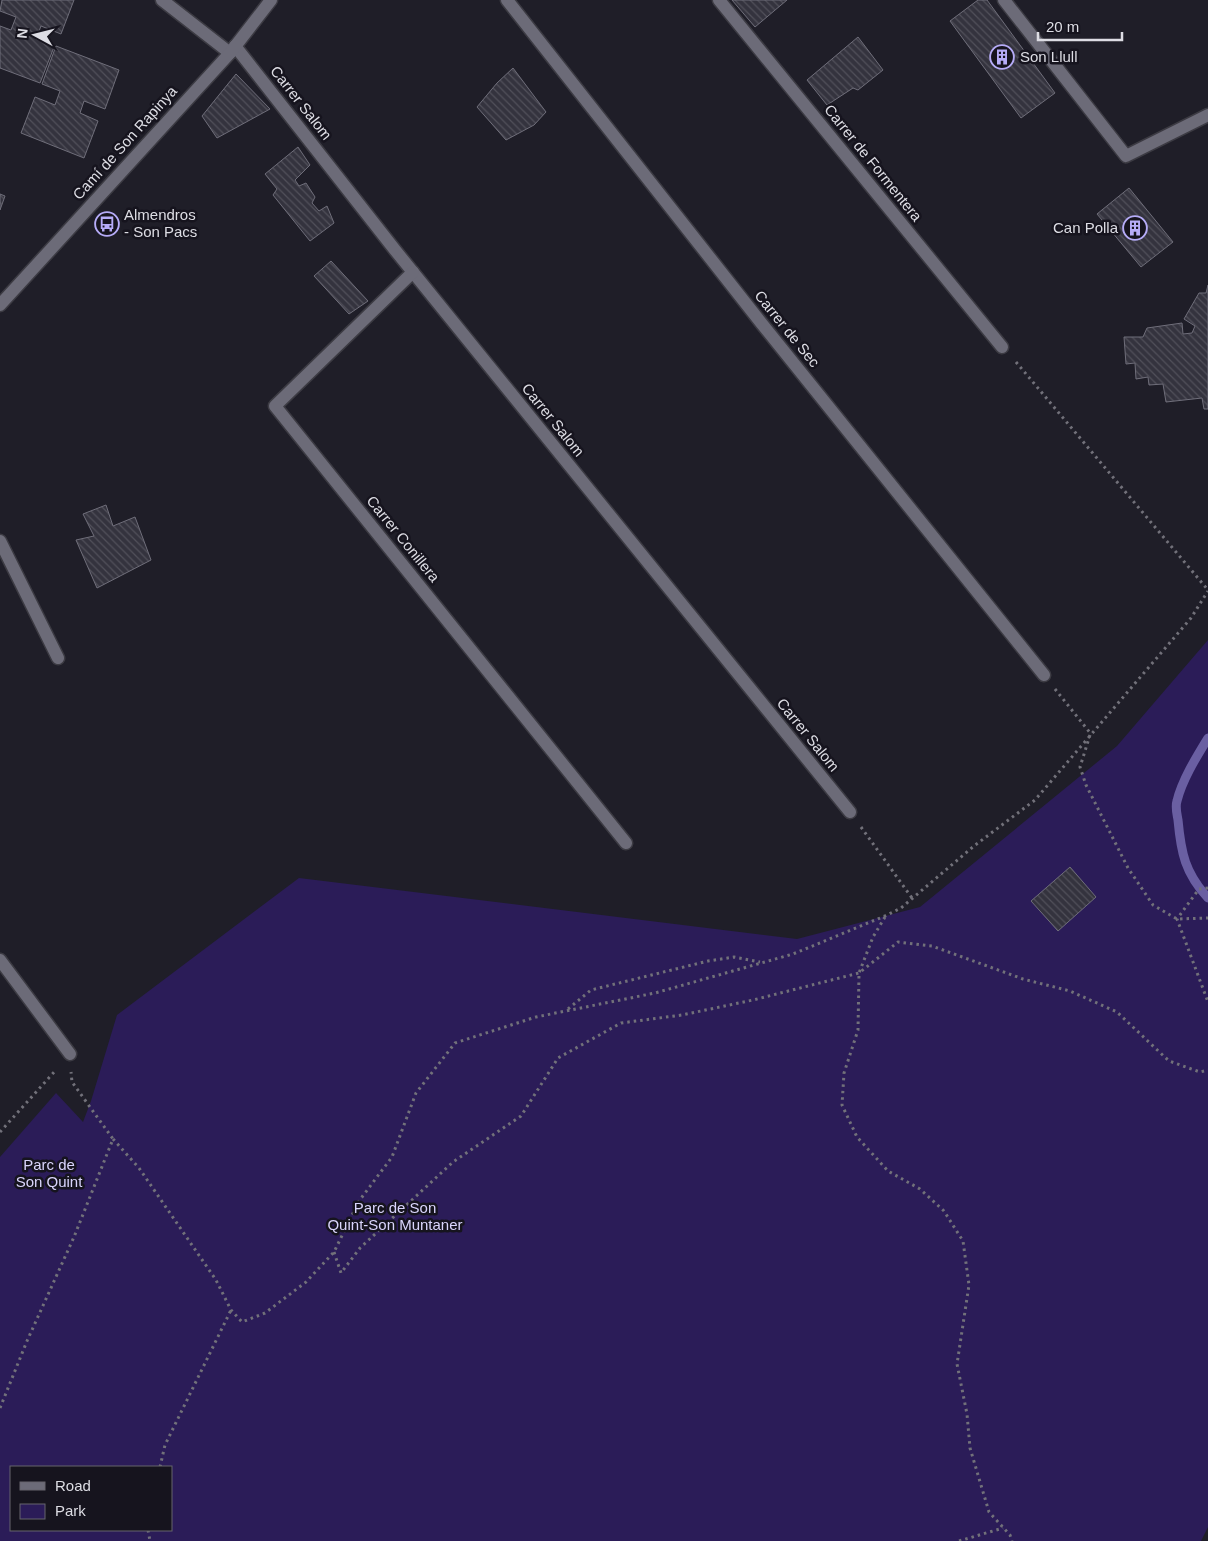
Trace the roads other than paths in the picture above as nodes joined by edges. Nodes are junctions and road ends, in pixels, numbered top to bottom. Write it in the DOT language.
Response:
graph roads {
  1 [pos="162,0"];
  2 [pos="271,0"];
  3 [pos="507,0"];
  4 [pos="719,0"];
  5 [pos="1004,0"];
  6 [pos="233,49"];
  7 [pos="1208,116"];
  8 [pos="413,272"];
  9 [pos="0,305"];
  10 [pos="1002,347"];
  11 [pos="0,541"];
  12 [pos="58,658"];
  13 [pos="1044,675"];
  14 [pos="850,812"];
  15 [pos="626,844"];
  16 [pos="0,960"];
  17 [pos="70,1054"];
  1 -- 6 [label="street, Carrer Salom"];
  2 -- 6 [label="street, Camí de Son Rapinya"];
  3 -- 13 [label="street, Carrer de Sec"];
  4 -- 10 [label="street, Carrer de Formentera"];
  5 -- 7 [label="street"];
  6 -- 8 [label="street, Carrer Salom"];
  6 -- 9 [label="street, Camí de Son Rapinya"];
  8 -- 14 [label="street, Carrer Salom"];
  8 -- 15 [label="street, Carrer Conillera"];
  11 -- 12 [label="street"];
  16 -- 17 [label="street"];
}
